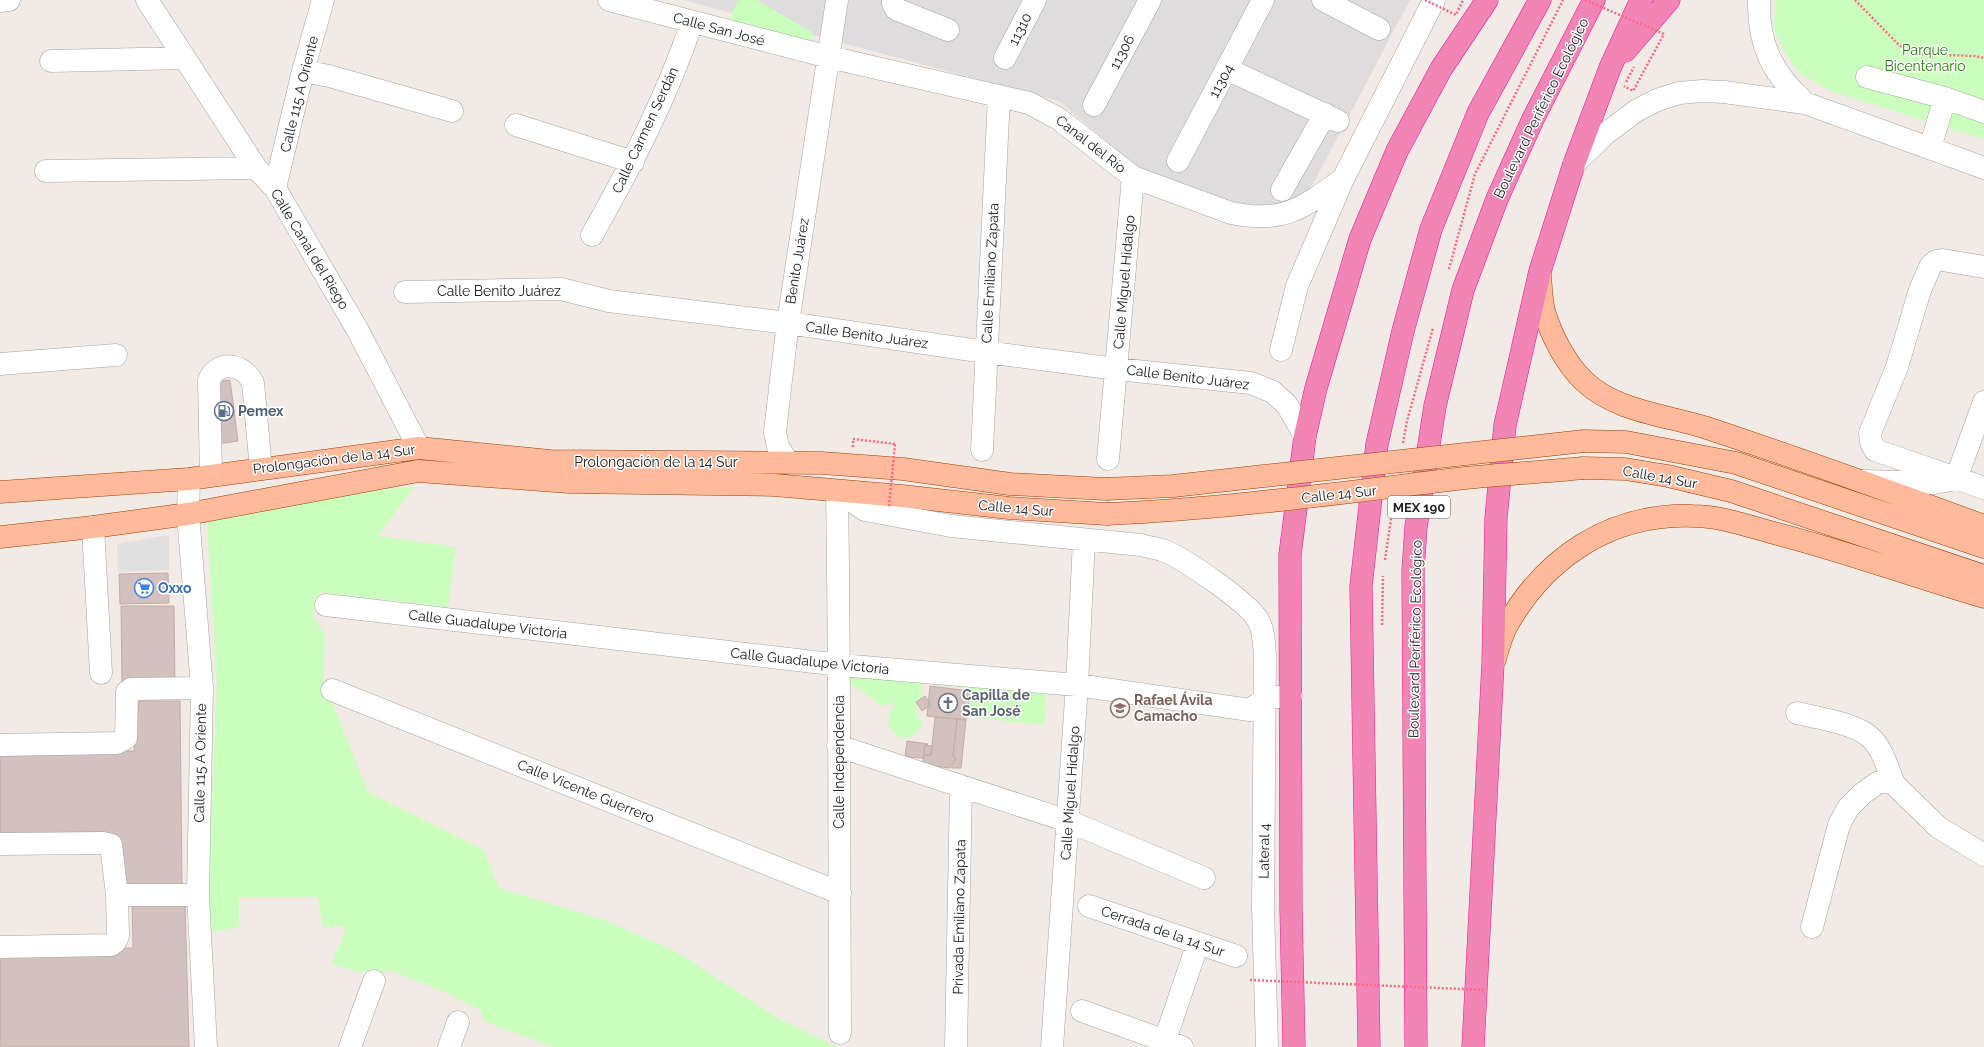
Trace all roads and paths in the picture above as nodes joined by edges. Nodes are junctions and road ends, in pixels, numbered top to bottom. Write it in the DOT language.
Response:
graph roads {
  1 [pos="9,0"];
  2 [pos="147,0"];
  3 [pos="323,0"];
  4 [pos="609,0"];
  5 [pos="837,0"];
  6 [pos="893,0"];
  7 [pos="1035,0"];
  8 [pos="1150,0"];
  9 [pos="1263,0"];
  10 [pos="1322,0"];
  11 [pos="1425,0"];
  12 [pos="1434,0"];
  13 [pos="1463,0"];
  14 [pos="1487,0"];
  15 [pos="1540,0"];
  16 [pos="1585,0"];
  17 [pos="1594,0"];
  18 [pos="1641,0"];
  19 [pos="1670,0"];
  20 [pos="1760,0"];
  21 [pos="1855,0"];
  22 [pos="0,1"];
  23 [pos="692,22"];
  24 [pos="1379,29"];
  25 [pos="948,30"];
  26 [pos="829,57"];
  27 [pos="184,58"];
  28 [pos="1004,58"];
  29 [pos="1984,58"];
  30 [pos="51,61"];
  31 [pos="1610,68"];
  32 [pos="1227,69"];
  33 [pos="303,71"];
  34 [pos="1867,77"];
  35 [pos="1624,86"];
  36 [pos="1000,96"];
  37 [pos="1945,98"];
  38 [pos="1805,103"];
  39 [pos="1094,105"];
  40 [pos="452,111"];
  41 [pos="1984,112"];
  42 [pos="516,125"];
  43 [pos="1930,148"];
  44 [pos="1178,161"];
  45 [pos="633,162"];
  46 [pos="1574,164"];
  47 [pos="256,168"];
  48 [pos="1984,168"];
  49 [pos="46,171"];
  50 [pos="1133,177"];
  51 [pos="1343,179"];
  52 [pos="275,188"];
  53 [pos="1282,190"];
  54 [pos="592,235"];
  55 [pos="1984,267"];
  56 [pos="1540,271"];
  57 [pos="405,292"];
  58 [pos="788,323"];
  59 [pos="1281,350"];
  60 [pos="985,352"];
  61 [pos="116,354"];
  62 [pos="0,364"];
  63 [pos="1117,369"];
  64 [pos="1984,402"];
  65 [pos="1305,436"];
  66 [pos="853,439"];
  67 [pos="419,448"];
  68 [pos="982,450"];
  69 [pos="1108,459"];
  70 [pos="788,462"];
  71 [pos="261,469"];
  72 [pos="211,475"];
  73 [pos="189,479"];
  74 [pos="1956,479"];
  75 [pos="1861,481"];
  76 [pos="774,485"];
  77 [pos="1984,488"];
  78 [pos="0,492"];
  79 [pos="842,492"];
  80 [pos="896,501"];
  81 [pos="188,514"];
  82 [pos="1984,526"];
  83 [pos="93,527"];
  84 [pos="0,537"];
  85 [pos="1084,540"];
  86 [pos="1975,544"];
  87 [pos="1984,576"];
  88 [pos="1984,597"];
  89 [pos="326,605"];
  90 [pos="1493,663"];
  91 [pos="840,665"];
  92 [pos="101,673"];
  93 [pos="1077,685"];
  94 [pos="202,688"];
  95 [pos="332,690"];
  96 [pos="1291,696"];
  97 [pos="1266,698"];
  98 [pos="1797,713"];
  99 [pos="0,745"];
  100 [pos="838,746"];
  101 [pos="1894,784"];
  102 [pos="961,786"];
  103 [pos="1068,821"];
  104 [pos="0,844"];
  105 [pos="1984,855"];
  106 [pos="1204,878"];
  107 [pos="840,893"];
  108 [pos="117,895"];
  109 [pos="198,896"];
  110 [pos="1089,906"];
  111 [pos="1263,908"];
  112 [pos="1291,908"];
  113 [pos="1812,927"];
  114 [pos="1198,943"];
  115 [pos="0,947"];
  116 [pos="1236,956"];
  117 [pos="1250,980"];
  118 [pos="374,981"];
  119 [pos="1486,990"];
  120 [pos="1082,1011"];
  121 [pos="458,1022"];
  122 [pos="840,1033"];
  123 [pos="1173,1044"];
  124 [pos="206,1047"];
  125 [pos="350,1047"];
  126 [pos="450,1047"];
  127 [pos="956,1047"];
  128 [pos="1052,1047"];
  129 [pos="1267,1047"];
  130 [pos="1294,1047"];
  131 [pos="1369,1047"];
  132 [pos="1416,1047"];
  133 [pos="1473,1047"];
  1 -- 22 [label="street"];
  2 -- 27 [label="street, Calle Canal del Riego"];
  3 -- 33 [label="street, Calle 115 A Oriente"];
  4 -- 23 [label="street, Calle San José"];
  5 -- 26 [label="street, Benito Juárez"];
  6 -- 25 [label="street"];
  7 -- 28 [label="street, 11310"];
  8 -- 39 [label="street, 11306"];
  9 -- 32 [label="street, 11304"];
  10 -- 24 [label="street"];
  11 -- 13 [label="path, bridge"];
  12 -- 51 [label="street"];
  14 -- 65 [label="highway"];
  15 -- 131 [label="highway, MEX 190"];
  16 -- 35 [label="path, bridge"];
  17 -- 132 [label="highway, Boulevard Periférico Ecológico / MEX 190"];
  18 -- 31 [label="highway"];
  19 -- 31 [label="highway"];
  20 -- 38 [label="street"];
  21 -- 29 [label="path"];
  23 -- 26 [label="street, Calle San José"];
  23 -- 45 [label="street, Calle Carmen Serdán"];
  26 -- 36 [label="street, Canal del Río"];
  26 -- 58 [label="street, Benito Juárez"];
  27 -- 30 [label="street"];
  27 -- 47 [label="street, Calle Canal del Riego"];
  31 -- 46 [label="highway"];
  32 -- 44 [label="street, 11304"];
  32 -- 53 [label="street"];
  33 -- 40 [label="street"];
  33 -- 52 [label="street, Calle 115 A Oriente"];
  34 -- 37 [label="street"];
  36 -- 50 [label="street, Canal del Río"];
  36 -- 60 [label="street, Calle Emiliano Zapata"];
  37 -- 41 [label="street"];
  37 -- 43 [label="street"];
  38 -- 43 [label="street"];
  38 -- 46 [label="street"];
  42 -- 45 [label="street"];
  43 -- 48 [label="street"];
  45 -- 54 [label="street, Calle Carmen Serdán"];
  46 -- 56 [label="highway"];
  47 -- 49 [label="street"];
  47 -- 52 [label="street, Calle Canal del Riego"];
  50 -- 51 [label="street, Canal del Río"];
  50 -- 63 [label="street, Calle Miguel Hidalgo"];
  51 -- 59 [label="street"];
  52 -- 67 [label="street, Calle Canal del Riego"];
  55 -- 74 [label="street"];
  56 -- 75 [label="main road"];
  56 -- 90 [label="highway"];
  57 -- 58 [label="street, Calle Benito Juárez"];
  58 -- 60 [label="street, Calle Benito Juárez"];
  58 -- 70 [label="street, Benito Juárez"];
  60 -- 63 [label="street, Calle Benito Juárez"];
  60 -- 68 [label="street, Calle Emiliano Zapata"];
  61 -- 62 [label="street"];
  63 -- 65 [label="street, Calle Benito Juárez"];
  63 -- 69 [label="street, Calle Miguel Hidalgo"];
  64 -- 74 [label="street"];
  65 -- 96 [label="highway"];
  66 -- 80 [label="path, bridge"];
  67 -- 70 [label="main road, Prolongación de la 14 Sur"];
  67 -- 71 [label="main road, Prolongación de la 14 Sur"];
  70 -- 86 [label="main road, Calle 14 Sur, bridge"];
  71 -- 72 [label="main road, Prolongación de la 14 Sur"];
  71 -- 72 [label="street"];
  72 -- 73 [label="main road, Prolongación de la 14 Sur"];
  73 -- 78 [label="main road, Prolongación de la 14 Sur"];
  73 -- 81 [label="street, Calle 115 A Oriente"];
  74 -- 75 [label="street"];
  74 -- 77 [label="street"];
  75 -- 82 [label="main road"];
  76 -- 79 [label="main road, Calle 14 Sur"];
  76 -- 81 [label="main road, Prolongación de la 14 Sur"];
  79 -- 80 [label="main road, Calle 14 Sur"];
  79 -- 85 [label="street, Lateral 4"];
  79 -- 91 [label="street, Calle Independencia"];
  80 -- 87 [label="main road, Calle 14 Sur, bridge"];
  81 -- 83 [label="main road, Prolongación de la 14 Sur"];
  81 -- 94 [label="street, Calle 115 A Oriente"];
  83 -- 84 [label="main road, Prolongación de la 14 Sur"];
  83 -- 92 [label="street"];
  85 -- 93 [label="street, Calle Miguel Hidalgo"];
  85 -- 97 [label="street, Lateral 4"];
  88 -- 90 [label="main road"];
  89 -- 91 [label="street, Calle Guadalupe Victoria"];
  90 -- 133 [label="highway"];
  91 -- 93 [label="street, Calle Guadalupe Victoria"];
  91 -- 100 [label="street, Calle Independencia"];
  93 -- 97 [label="street, Calle Guadalupe Victoria"];
  93 -- 103 [label="street, Calle Miguel Hidalgo"];
  94 -- 99 [label="street"];
  94 -- 109 [label="street, Calle 115 A Oriente"];
  95 -- 107 [label="street, Calle Vicente Guerrero"];
  96 -- 97 [label="street"];
  96 -- 112 [label="highway"];
  97 -- 111 [label="street, Lateral 4"];
  98 -- 101 [label="street"];
  100 -- 102 [label="street"];
  100 -- 107 [label="street, Calle Independencia"];
  101 -- 105 [label="street"];
  101 -- 113 [label="street"];
  102 -- 103 [label="street"];
  102 -- 127 [label="street, Privada Emiliano Zapata"];
  103 -- 106 [label="street"];
  103 -- 128 [label="street, Calle Miguel Hidalgo"];
  104 -- 108 [label="street"];
  107 -- 122 [label="street, Calle Independencia"];
  108 -- 109 [label="street"];
  108 -- 115 [label="street"];
  109 -- 124 [label="street, Calle 115 A Oriente"];
  110 -- 114 [label="street, Cerrada de la 14 Sur"];
  111 -- 112 [label="street"];
  111 -- 129 [label="street, Lateral 4"];
  112 -- 130 [label="highway"];
  114 -- 116 [label="street, Cerrada de la 14 Sur"];
  114 -- 123 [label="street"];
  117 -- 119 [label="path, bridge"];
  118 -- 125 [label="street"];
  120 -- 123 [label="street"];
  121 -- 126 [label="street"];
}
